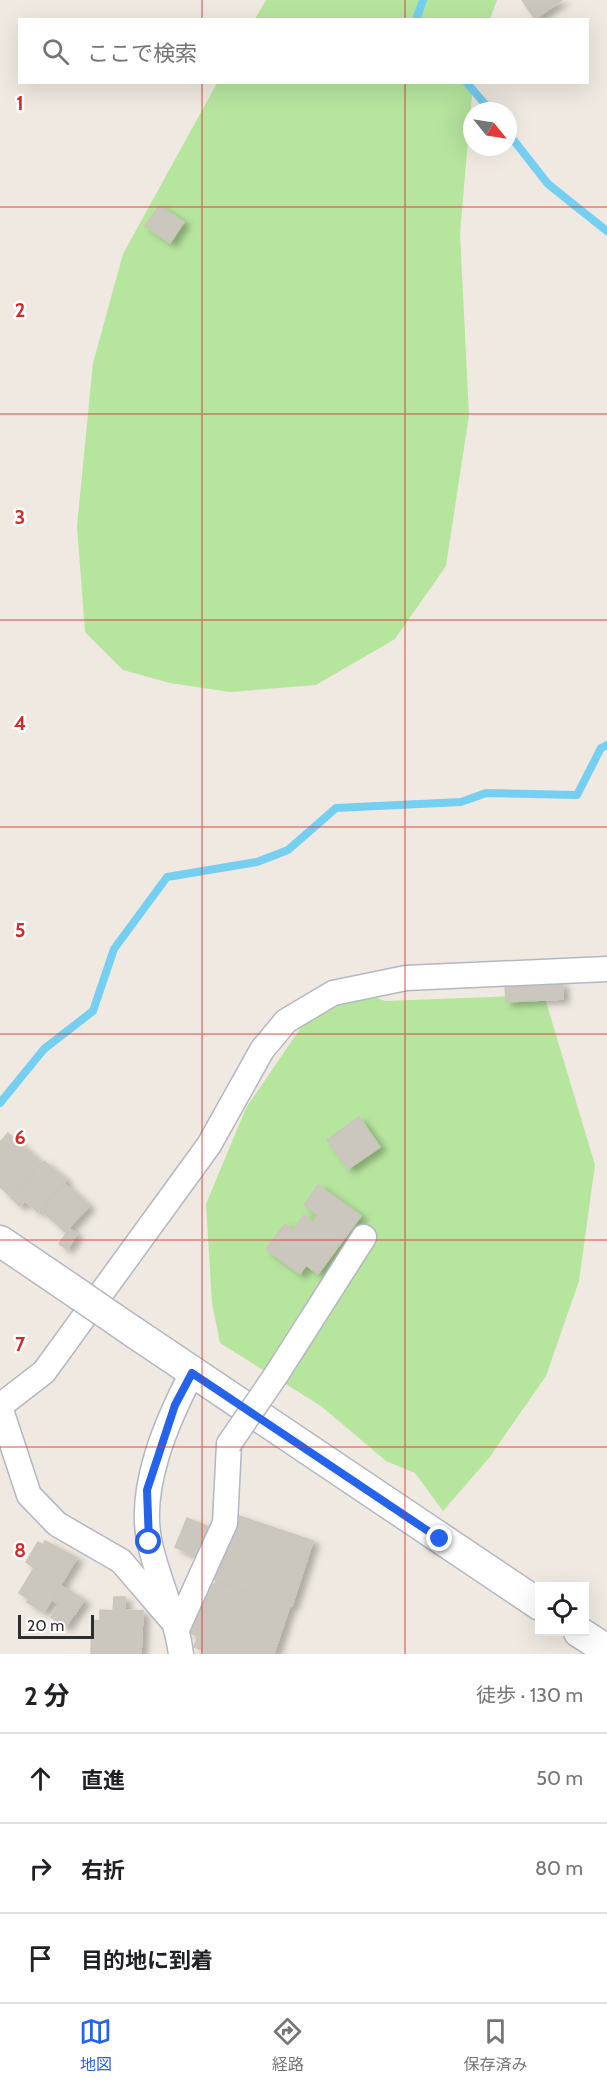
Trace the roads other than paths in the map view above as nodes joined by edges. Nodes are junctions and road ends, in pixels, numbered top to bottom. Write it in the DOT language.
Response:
graph roads {
  1 [pos="607,969"];
  2 [pos="364,1238"];
  3 [pos="0,1241"];
  4 [pos="192,1373"];
  5 [pos="0,1407"];
  6 [pos="535,1602"];
  7 [pos="178,1627"];
  8 [pos="585,1636"];
  9 [pos="607,1650"];
  10 [pos="181,1654"];
  1 -- 5 [label="street"];
  2 -- 7 [label="street, bridge"];
  3 -- 4 [label="street, bridge"];
  4 -- 6 [label="street"];
  4 -- 7 [label="street"];
  5 -- 7 [label="street"];
  7 -- 10 [label="street"];
  8 -- 9 [label="street"];
}
